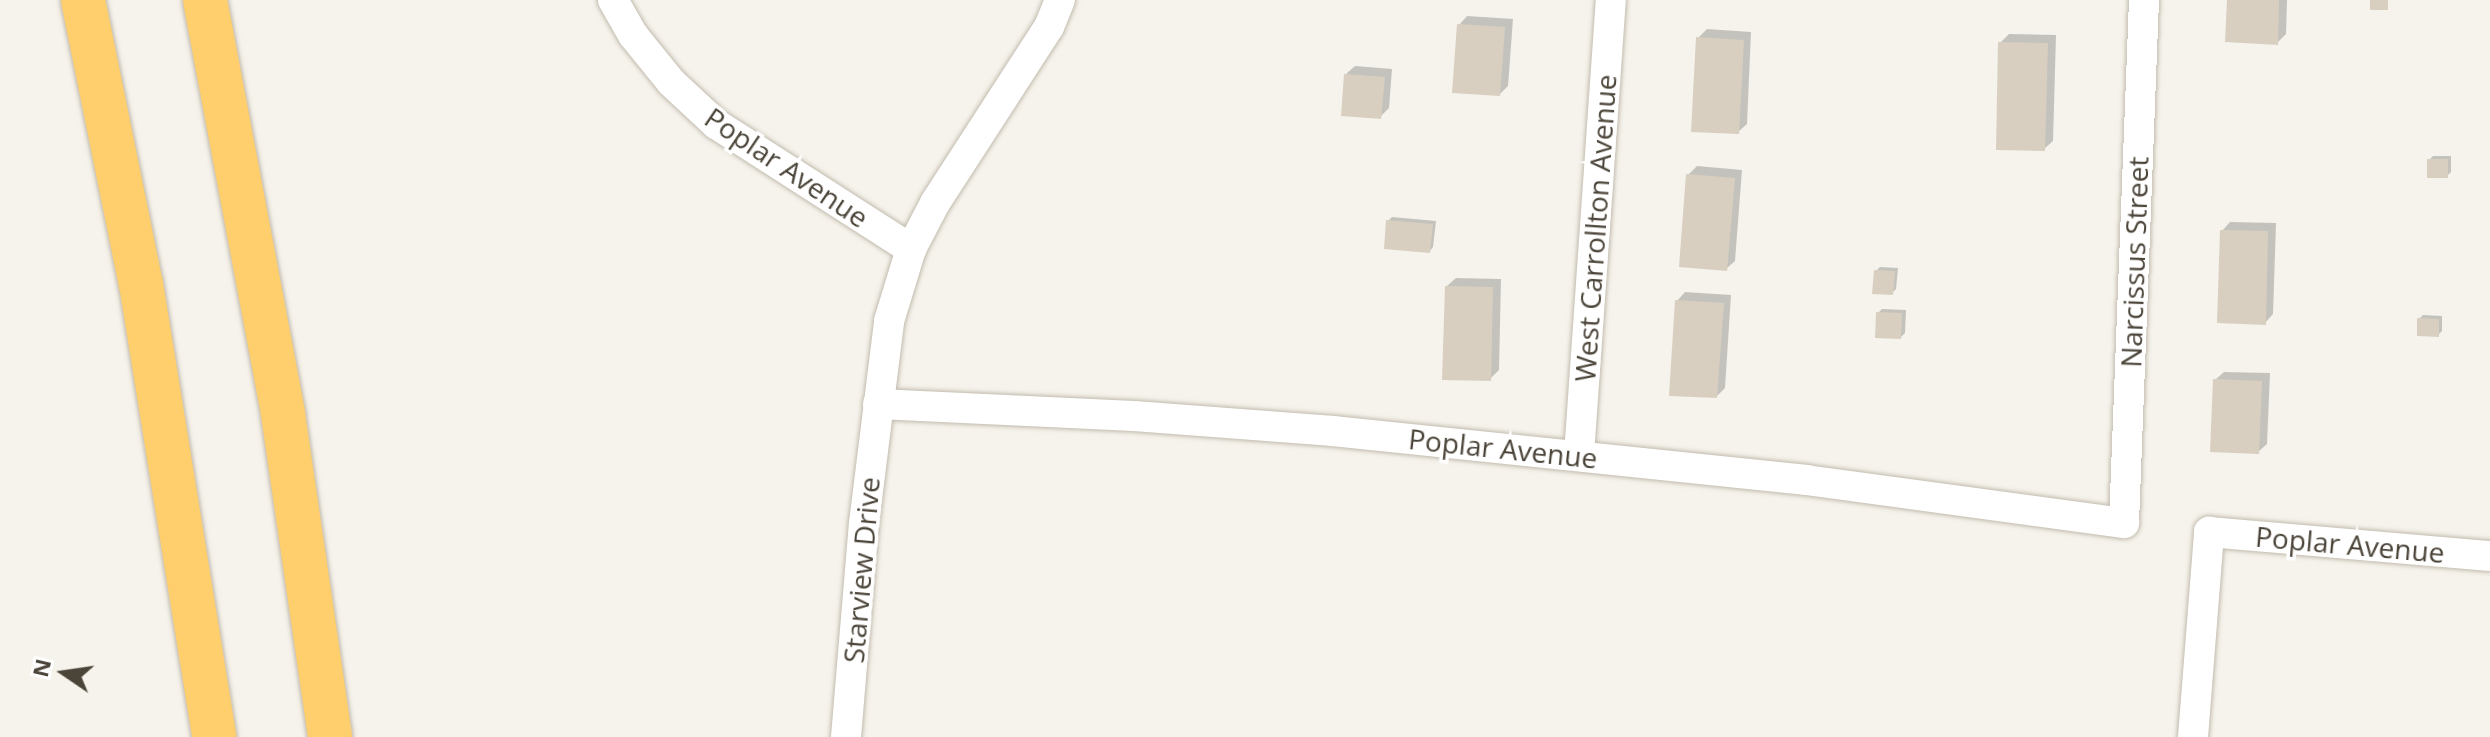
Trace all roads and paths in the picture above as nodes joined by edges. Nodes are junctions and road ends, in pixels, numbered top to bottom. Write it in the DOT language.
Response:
graph roads {
  1 [pos="83,0"];
  2 [pos="205,0"];
  3 [pos="613,0"];
  4 [pos="1060,0"];
  5 [pos="1611,0"];
  6 [pos="2144,0"];
  7 [pos="911,249"];
  8 [pos="878,404"];
  9 [pos="1579,455"];
  10 [pos="2124,523"];
  11 [pos="2490,556"];
  12 [pos="214,737"];
  13 [pos="330,737"];
  14 [pos="846,737"];
  15 [pos="2193,737"];
  1 -- 12 [label="highway"];
  2 -- 13 [label="highway"];
  3 -- 7 [label="street, Poplar Avenue"];
  4 -- 7 [label="street, Starview Drive"];
  5 -- 9 [label="street, West Carrollton Avenue"];
  6 -- 10 [label="street, Narcissus Street"];
  7 -- 8 [label="street, Starview Drive"];
  8 -- 9 [label="street, Poplar Avenue"];
  8 -- 14 [label="street, Starview Drive"];
  9 -- 10 [label="street, Poplar Avenue"];
  11 -- 15 [label="street, Poplar Avenue"];
}
